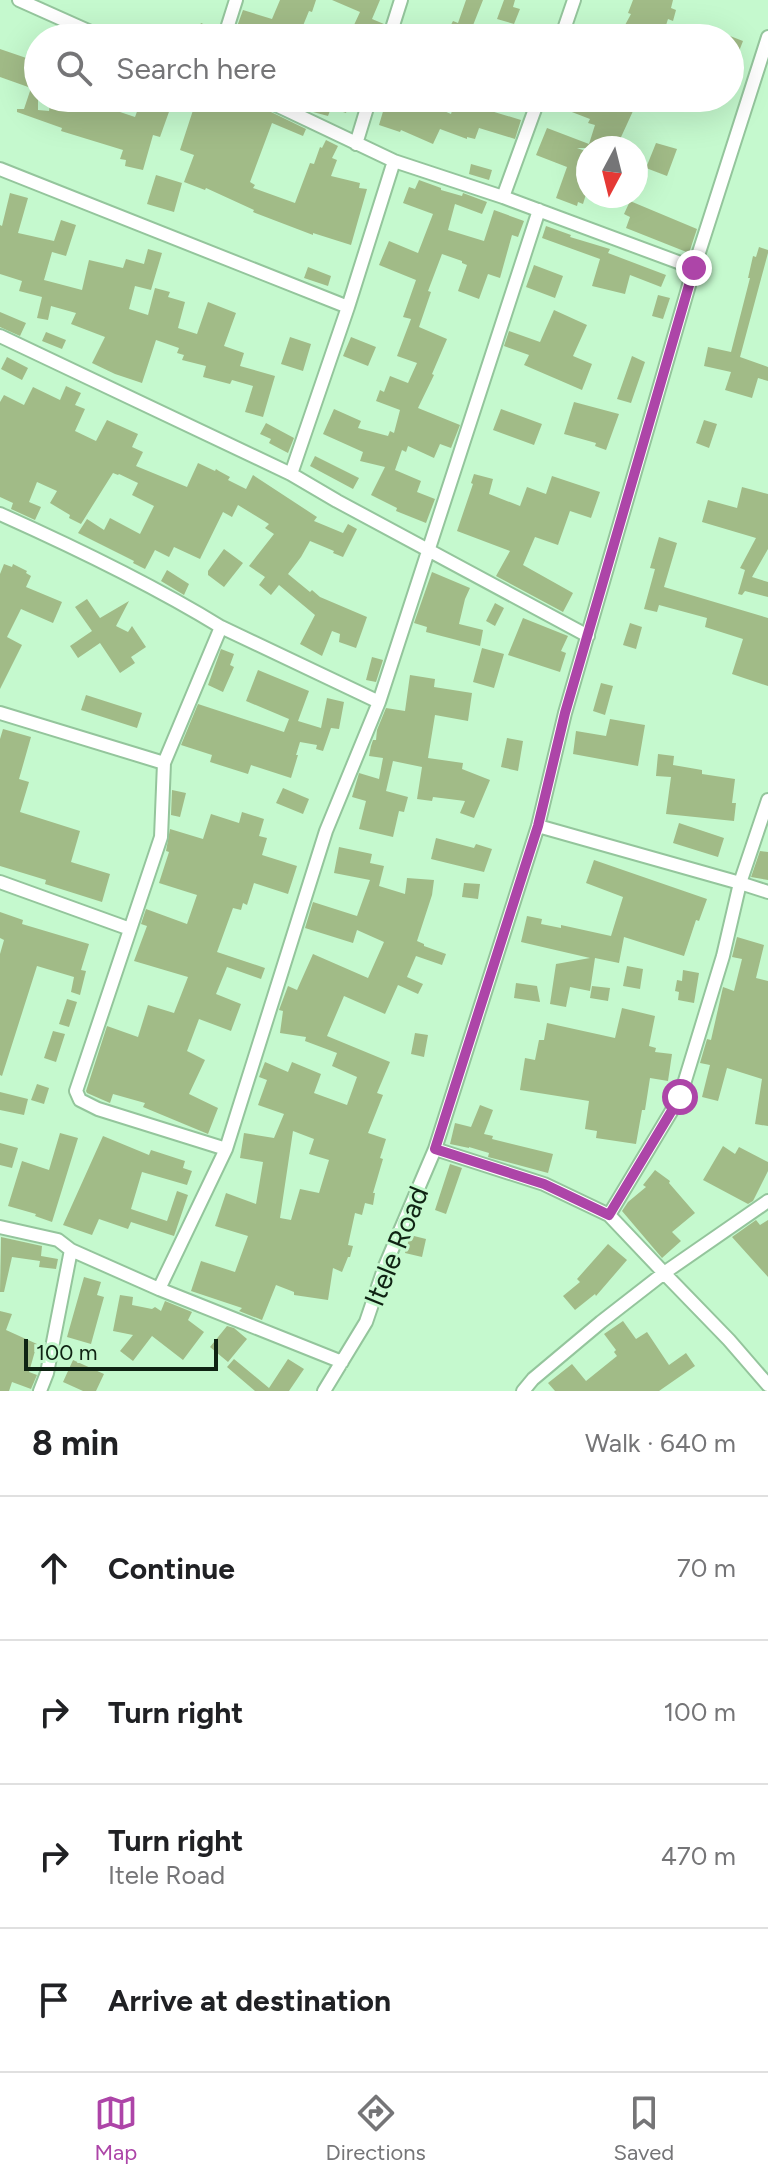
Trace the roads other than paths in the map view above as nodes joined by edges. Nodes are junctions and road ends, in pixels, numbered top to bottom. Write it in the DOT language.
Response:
graph roads {
  1 [pos="19,0"];
  2 [pos="236,0"];
  3 [pos="401,0"];
  4 [pos="574,0"];
  5 [pos="73,24"];
  6 [pos="228,24"];
  7 [pos="393,24"];
  8 [pos="566,24"];
  9 [pos="768,37"];
  10 [pos="290,112"];
  11 [pos="366,112"];
  12 [pos="534,112"];
  13 [pos="744,112"];
  14 [pos="744,112"];
  15 [pos="356,144"];
  16 [pos="394,161"];
  17 [pos="0,169"];
  18 [pos="503,197"];
  19 [pos="539,210"];
  20 [pos="694,268"];
  21 [pos="348,307"];
  22 [pos="0,336"];
  23 [pos="291,474"];
  24 [pos="0,514"];
  25 [pos="429,549"];
  26 [pos="221,627"];
  27 [pos="588,636"];
  28 [pos="379,702"];
  29 [pos="0,713"];
  30 [pos="164,763"];
  31 [pos="768,800"];
  32 [pos="538,826"];
  33 [pos="0,882"];
  34 [pos="740,883"];
  35 [pos="768,892"];
  36 [pos="130,929"];
  37 [pos="226,1149"];
  38 [pos="435,1149"];
  39 [pos="768,1201"];
  40 [pos="609,1215"];
  41 [pos="0,1227"];
  42 [pos="71,1250"];
  43 [pos="664,1273"];
  44 [pos="159,1289"];
  45 [pos="342,1362"];
  46 [pos="768,1385"];
  47 [pos="40,1391"];
  48 [pos="324,1391"];
  49 [pos="523,1391"];
  1 -- 5 [label="street"];
  2 -- 6 [label="street"];
  3 -- 7 [label="street"];
  4 -- 8 [label="street"];
  9 -- 13 [label="street, Itele Road"];
  10 -- 15 [label="street"];
  11 -- 15 [label="street"];
  12 -- 18 [label="street"];
  14 -- 20 [label="street, Itele Road"];
  15 -- 16 [label="street"];
  16 -- 18 [label="street"];
  16 -- 21 [label="street"];
  17 -- 21 [label="street"];
  18 -- 19 [label="street"];
  19 -- 20 [label="street"];
  19 -- 25 [label="street"];
  20 -- 27 [label="street, Itele Road"];
  21 -- 23 [label="street"];
  22 -- 23 [label="street"];
  23 -- 25 [label="street"];
  24 -- 26 [label="street"];
  25 -- 27 [label="street"];
  25 -- 28 [label="street"];
  26 -- 28 [label="street"];
  26 -- 30 [label="street"];
  27 -- 32 [label="street, Itele Road"];
  28 -- 37 [label="street"];
  29 -- 30 [label="street"];
  30 -- 36 [label="street"];
  31 -- 34 [label="street"];
  32 -- 34 [label="street"];
  32 -- 38 [label="street, Itele Road"];
  33 -- 36 [label="street"];
  34 -- 35 [label="street"];
  34 -- 40 [label="street"];
  36 -- 37 [label="street"];
  37 -- 44 [label="street"];
  38 -- 40 [label="street"];
  38 -- 45 [label="street, Itele Road"];
  39 -- 43 [label="street"];
  40 -- 43 [label="street"];
  41 -- 42 [label="street"];
  42 -- 44 [label="street"];
  42 -- 47 [label="street"];
  43 -- 46 [label="street"];
  43 -- 49 [label="street"];
  44 -- 45 [label="street"];
  45 -- 48 [label="street, Itele Road"];
}
